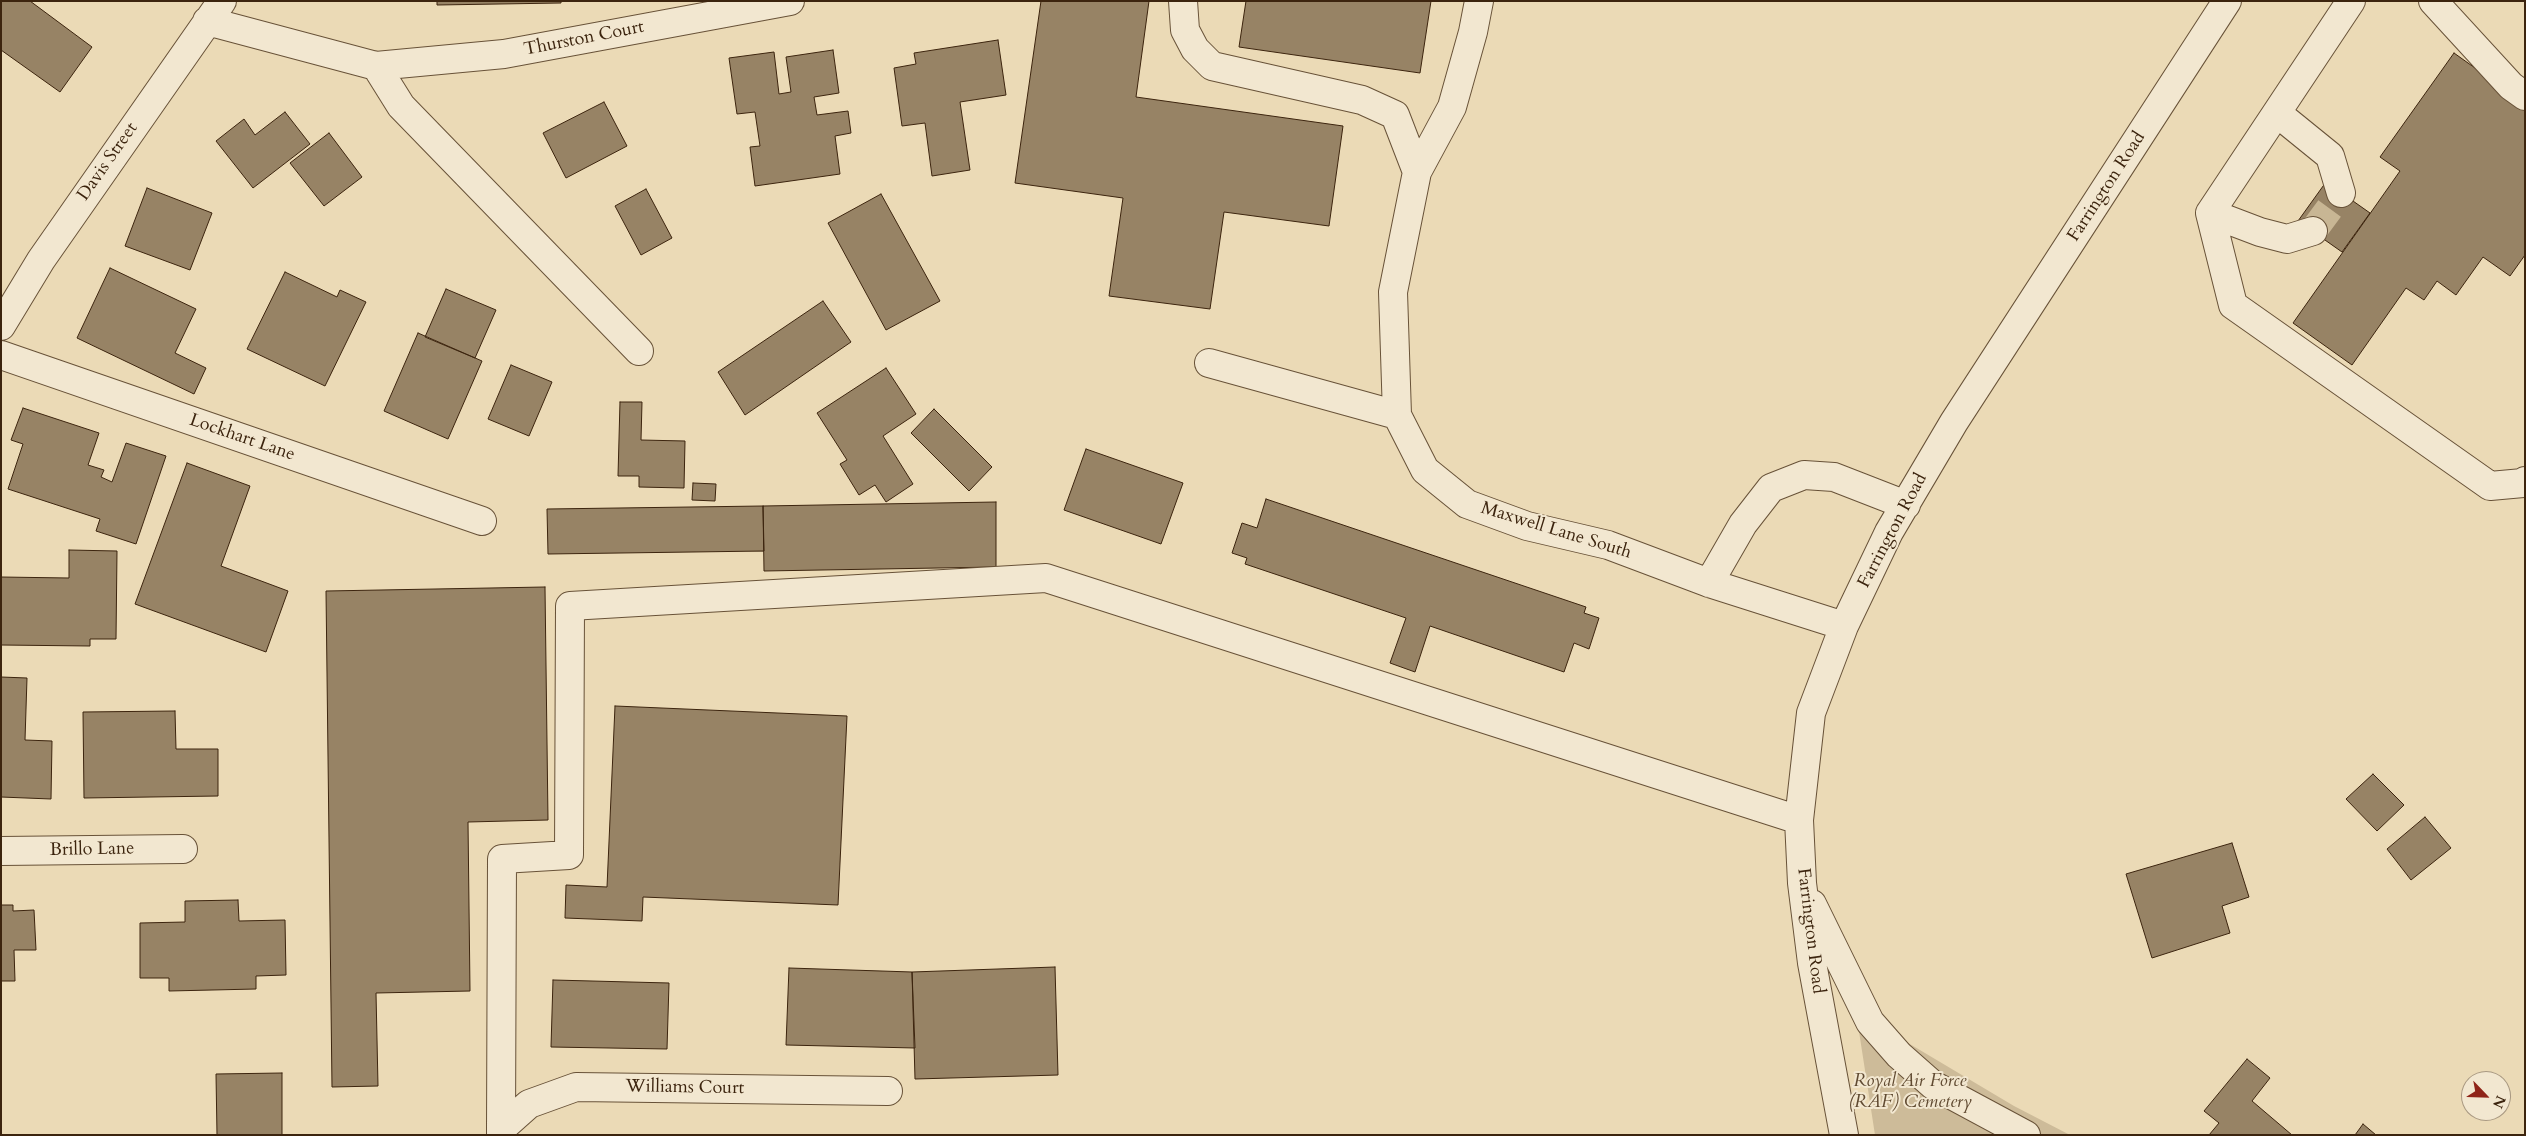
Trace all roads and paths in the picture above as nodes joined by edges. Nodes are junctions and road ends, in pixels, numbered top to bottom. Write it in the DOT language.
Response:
graph roads {
  1 [pos="790,1"];
  2 [pos="1183,1"];
  3 [pos="1478,1"];
  4 [pos="2227,1"];
  5 [pos="2351,1"];
  6 [pos="2433,1"];
  7 [pos="214,11"];
  8 [pos="376,66"];
  9 [pos="2525,96"];
  10 [pos="2277,114"];
  11 [pos="1417,172"];
  12 [pos="2341,192"];
  13 [pos="2210,213"];
  14 [pos="2313,231"];
  15 [pos="1,326"];
  16 [pos="639,351"];
  17 [pos="1,354"];
  18 [pos="1209,363"];
  19 [pos="1397,415"];
  20 [pos="2525,481"];
  21 [pos="1906,505"];
  22 [pos="482,522"];
  23 [pos="1709,583"];
  24 [pos="1844,626"];
  25 [pos="1799,820"];
  26 [pos="183,849"];
  27 [pos="1,851"];
  28 [pos="1802,883"];
  29 [pos="888,1091"];
  30 [pos="501,1132"];
  31 [pos="1844,1135"];
  32 [pos="2026,1135"];
  1 -- 8 [label="street, Thurston Court"];
  2 -- 11 [label="street"];
  3 -- 11 [label="street, Maxwell Lane South"];
  4 -- 21 [label="street, Farrington Road"];
  5 -- 10 [label="street"];
  6 -- 9 [label="street"];
  7 -- 8 [label="street, Thurston Court"];
  7 -- 15 [label="street, Davis Street"];
  8 -- 16 [label="street"];
  10 -- 12 [label="street"];
  10 -- 13 [label="street"];
  11 -- 19 [label="street, Maxwell Lane South"];
  13 -- 14 [label="street"];
  13 -- 20 [label="street"];
  17 -- 22 [label="street, Lockhart Lane"];
  18 -- 19 [label="street"];
  19 -- 23 [label="street, Maxwell Lane South"];
  21 -- 23 [label="street"];
  21 -- 24 [label="street, Farrington Road"];
  23 -- 24 [label="street, Maxwell Lane South"];
  24 -- 25 [label="street, Farrington Road"];
  25 -- 28 [label="street, Farrington Road"];
  25 -- 30 [label="street"];
  26 -- 27 [label="street, Brillo Lane"];
  28 -- 31 [label="street, Farrington Road"];
  28 -- 32 [label="street"];
  29 -- 30 [label="street, Williams Court"];
}
